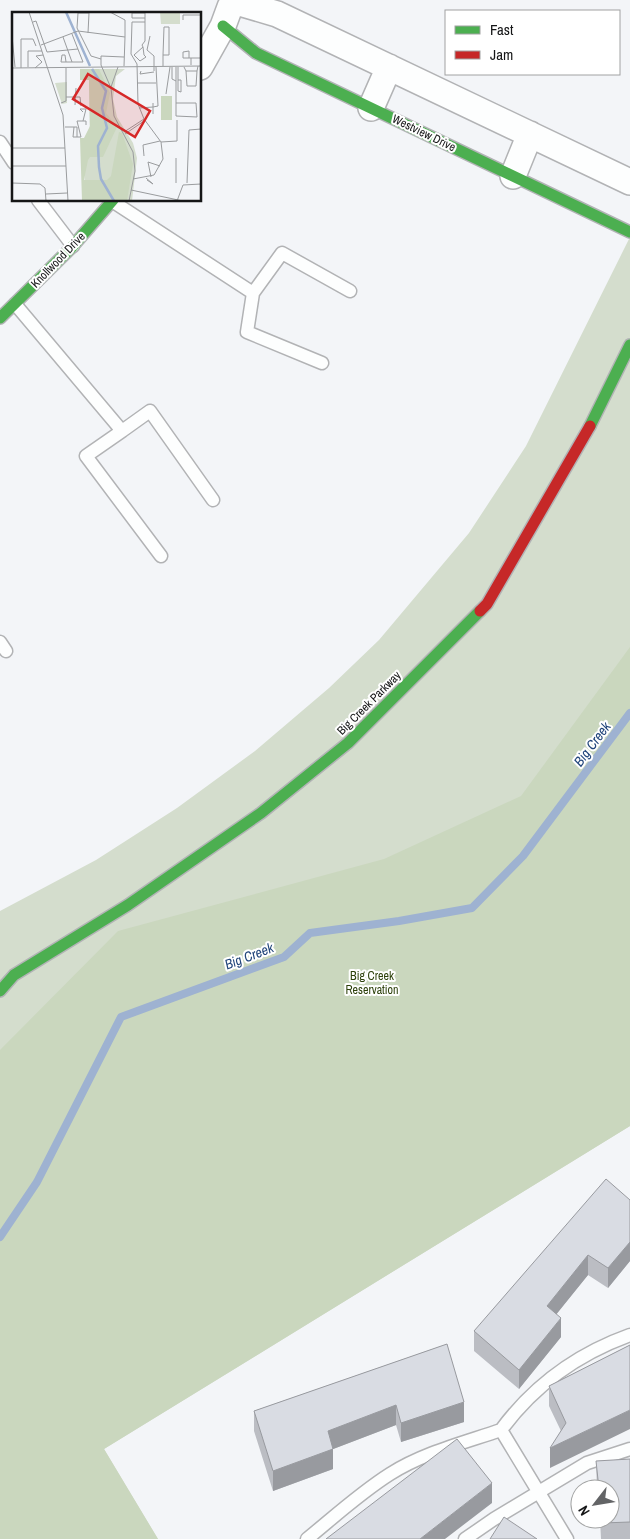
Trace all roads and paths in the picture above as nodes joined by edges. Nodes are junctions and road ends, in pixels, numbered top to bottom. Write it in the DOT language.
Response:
graph roads {
  1 [pos="233,0"];
  2 [pos="223,26"];
  3 [pos="201,66"];
  4 [pos="389,67"];
  5 [pos="371,108"];
  6 [pos="530,134"];
  7 [pos="0,142"];
  8 [pos="12,160"];
  9 [pos="513,176"];
  10 [pos="630,182"];
  11 [pos="39,201"];
  12 [pos="113,201"];
  13 [pos="630,232"];
  14 [pos="73,246"];
  15 [pos="350,291"];
  16 [pos="252,293"];
  17 [pos="15,304"];
  18 [pos="0,318"];
  19 [pos="630,345"];
  20 [pos="322,363"];
  21 [pos="122,431"];
  22 [pos="214,500"];
  23 [pos="161,556"];
  24 [pos="14,975"];
  25 [pos="0,978"];
  26 [pos="0,991"];
  27 [pos="630,1336"];
  28 [pos="501,1430"];
  29 [pos="630,1449"];
  30 [pos="539,1492"];
  31 [pos="307,1539"];
  32 [pos="465,1539"];
  33 [pos="567,1539"];
  1 -- 2 [label="street"];
  1 -- 4 [label="street"];
  2 -- 3 [label="street"];
  2 -- 5 [label="street, Westview Drive"];
  4 -- 5 [label="street"];
  4 -- 6 [label="street"];
  5 -- 9 [label="street, Westview Drive"];
  6 -- 9 [label="street"];
  6 -- 10 [label="street"];
  7 -- 8 [label="lane"];
  9 -- 13 [label="street, Westview Drive"];
  11 -- 14 [label="lane"];
  12 -- 14 [label="street, Knollwood Drive"];
  12 -- 16 [label="lane"];
  14 -- 17 [label="street, Knollwood Drive"];
  15 -- 16 [label="lane"];
  16 -- 20 [label="lane"];
  17 -- 18 [label="street, Knollwood Drive"];
  17 -- 21 [label="lane"];
  19 -- 24 [label="street, Big Creek Parkway"];
  21 -- 22 [label="lane"];
  21 -- 23 [label="lane"];
  24 -- 25 [label="street, Big Creek Parkway"];
  24 -- 26 [label="street, Big Creek Parkway"];
  27 -- 28 [label="lane"];
  28 -- 30 [label="lane"];
  28 -- 31 [label="lane"];
  29 -- 30 [label="lane"];
  30 -- 32 [label="lane"];
  30 -- 33 [label="lane"];
}
